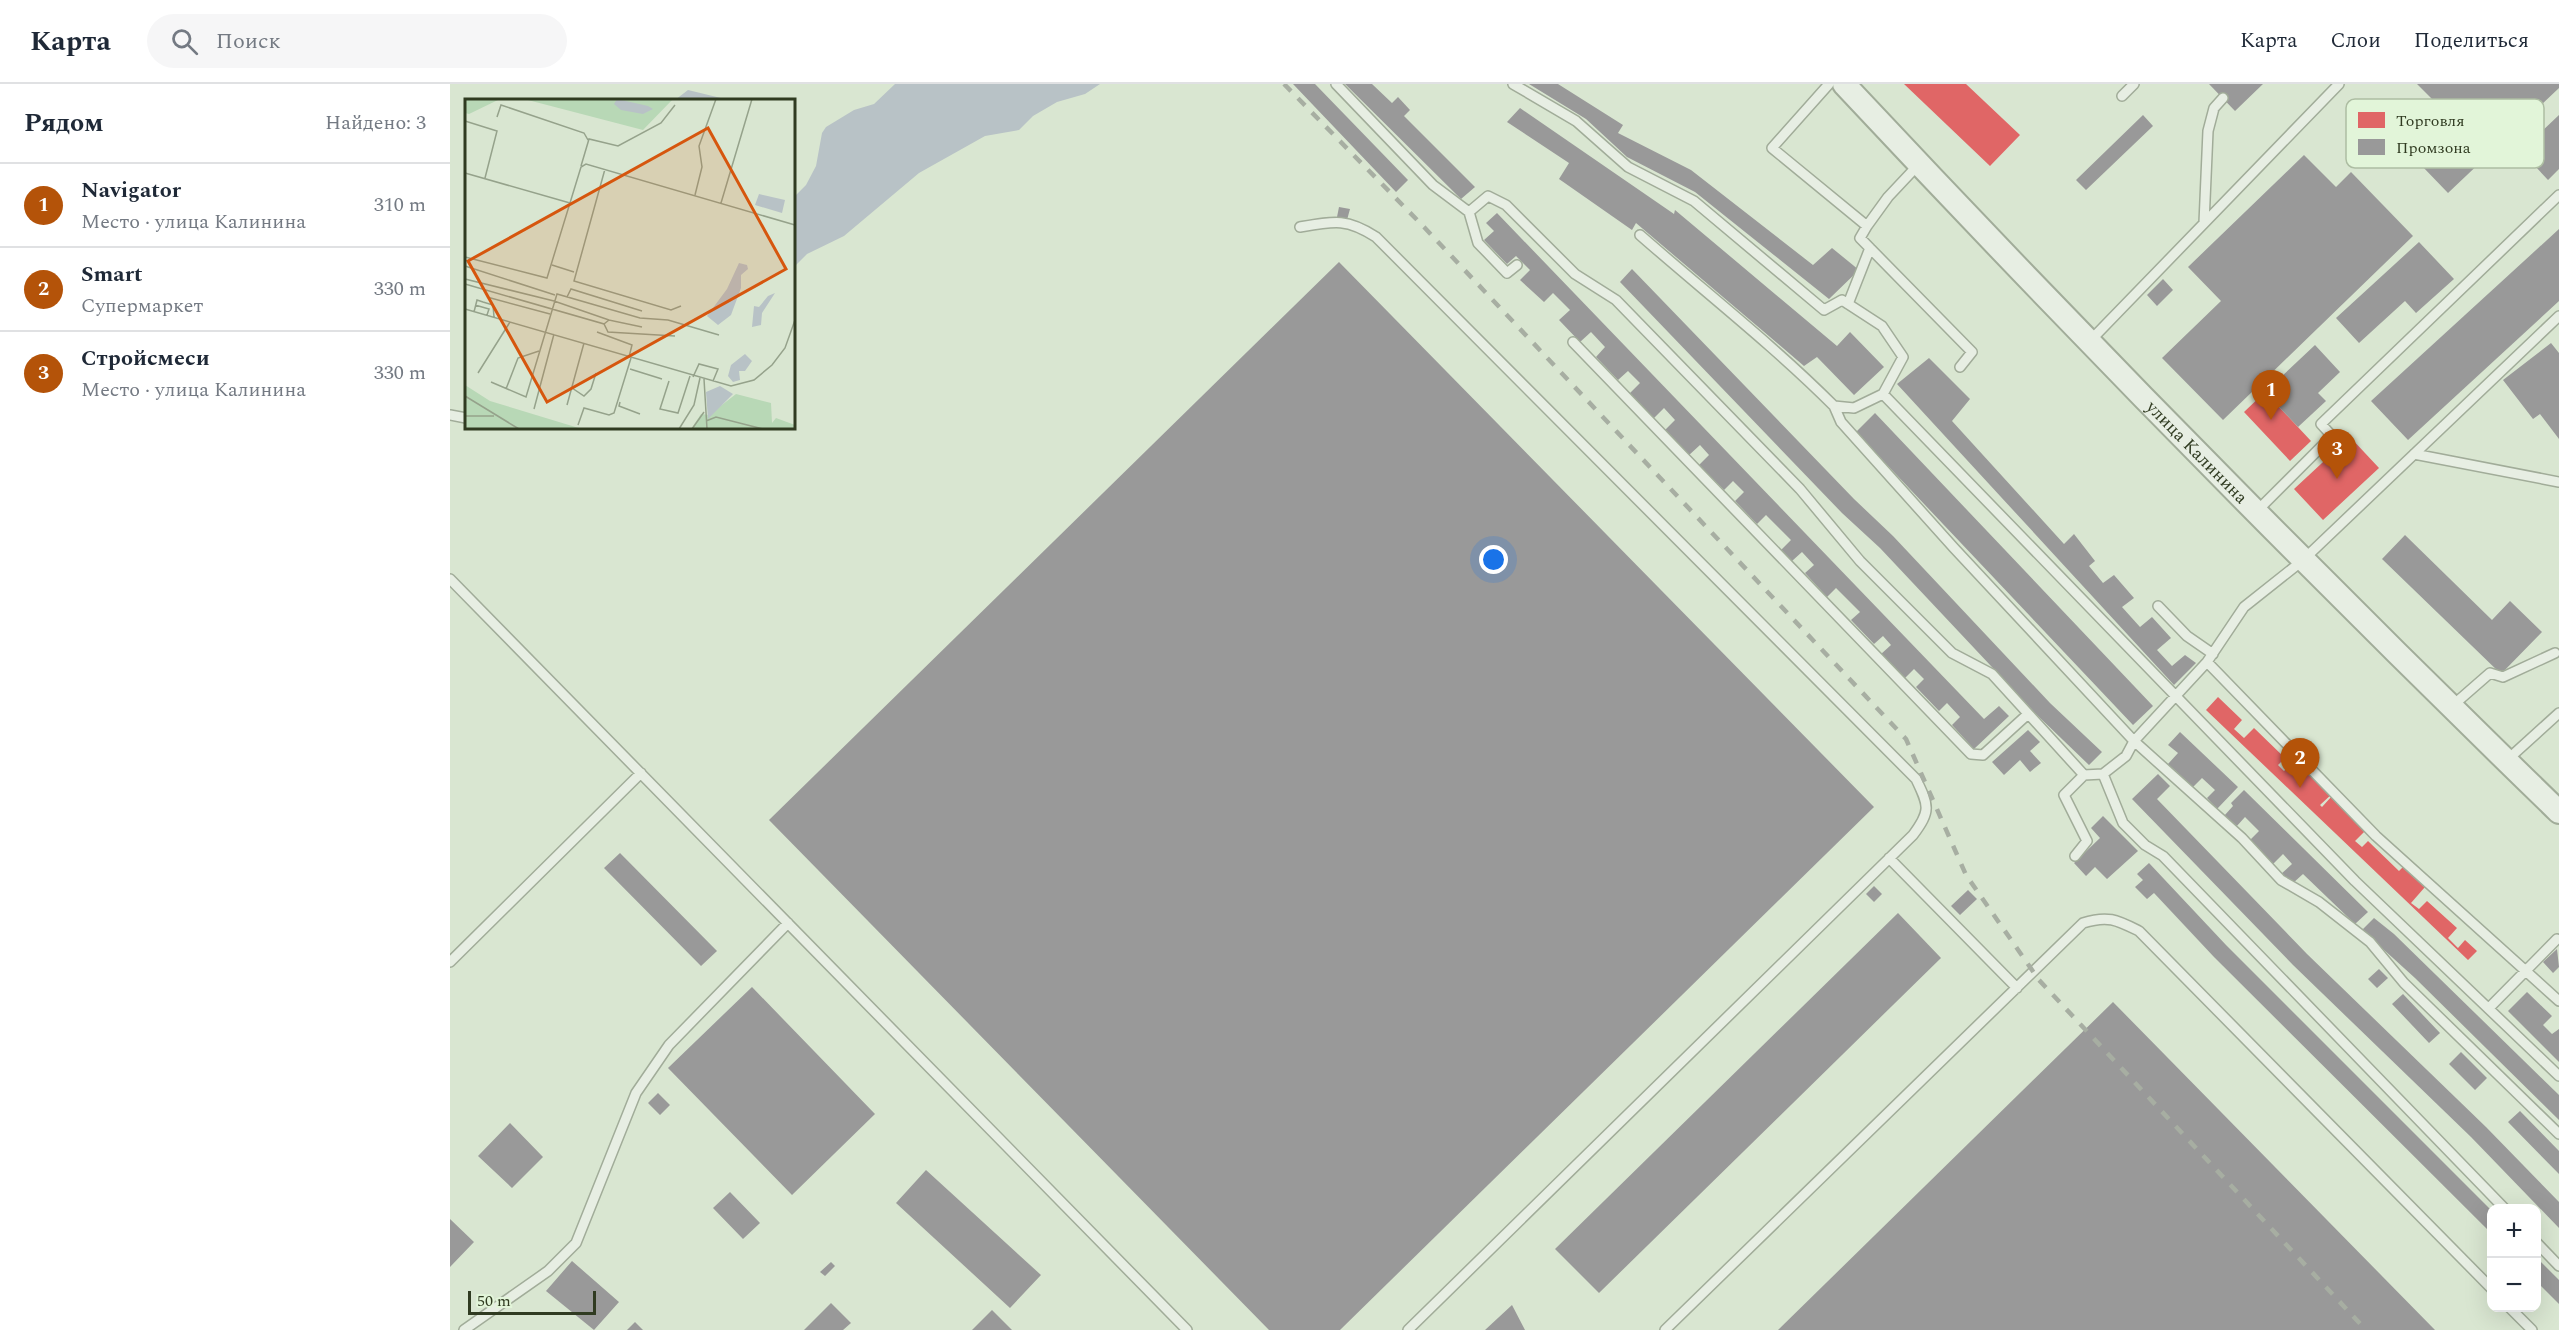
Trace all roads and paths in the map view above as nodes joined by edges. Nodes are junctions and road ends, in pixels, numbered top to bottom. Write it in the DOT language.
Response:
graph roads {
  1 [pos="1336,84"];
  2 [pos="1513,84"];
  3 [pos="1829,84"];
  4 [pos="1844,84"];
  5 [pos="2134,84"];
  6 [pos="2339,84"];
  7 [pos="2122,96"];
  8 [pos="2223,98"];
  9 [pos="1919,164"];
  10 [pos="2559,195"];
  11 [pos="1469,212"];
  12 [pos="2204,223"];
  13 [pos="1867,226"];
  14 [pos="1300,228"];
  15 [pos="1640,235"];
  16 [pos="1870,248"];
  17 [pos="1517,265"];
  18 [pos="1848,304"];
  19 [pos="2559,316"];
  20 [pos="1573,342"];
  21 [pos="2089,342"];
  22 [pos="1960,367"];
  23 [pos="1883,394"];
  24 [pos="1834,406"];
  25 [pos="450,415"];
  26 [pos="465,418"];
  27 [pos="2414,454"];
  28 [pos="2559,482"];
  29 [pos="2256,513"];
  30 [pos="2302,561"];
  31 [pos="450,579"];
  32 [pos="2158,606"];
  33 [pos="2555,653"];
  34 [pos="2210,658"];
  35 [pos="2175,698"];
  36 [pos="2451,707"];
  37 [pos="2559,713"];
  38 [pos="2028,714"];
  39 [pos="2134,741"];
  40 [pos="2506,761"];
  41 [pos="641,773"];
  42 [pos="2103,774"];
  43 [pos="2084,775"];
  44 [pos="2559,812"];
  45 [pos="2074,856"];
  46 [pos="1890,858"];
  47 [pos="788,923"];
  48 [pos="2558,939"];
  49 [pos="450,962"];
  50 [pos="2527,970"];
  51 [pos="2017,988"];
  52 [pos="2559,1001"];
  53 [pos="2488,1008"];
  54 [pos="2559,1076"];
  55 [pos="2559,1134"];
  56 [pos="2499,1204"];
  57 [pos="2541,1247"];
  58 [pos="2559,1266"];
  59 [pos="2487,1284"];
  60 [pos="2514,1312"];
  61 [pos="464,1330"];
  62 [pos="1187,1330"];
  63 [pos="1408,1330"];
  64 [pos="1665,1330"];
  65 [pos="2532,1330"];
  1 -- 11 [label="lane"];
  2 -- 18 [label="lane"];
  3 -- 13 [label="lane"];
  4 -- 9 [label="street, улица Калинина"];
  5 -- 7 [label="lane"];
  6 -- 12 [label="lane"];
  8 -- 12 [label="lane"];
  9 -- 13 [label="lane"];
  9 -- 21 [label="street, улица Калинина"];
  10 -- 29 [label="lane"];
  11 -- 17 [label="lane"];
  11 -- 38 [label="lane"];
  12 -- 21 [label="lane"];
  13 -- 16 [label="lane"];
  14 -- 46 [label="lane"];
  15 -- 24 [label="lane"];
  16 -- 18 [label="lane"];
  16 -- 22 [label="lane"];
  18 -- 23 [label="lane"];
  19 -- 27 [label="lane"];
  20 -- 38 [label="lane"];
  21 -- 29 [label="street, улица Калинина"];
  23 -- 24 [label="lane"];
  23 -- 35 [label="lane"];
  24 -- 39 [label="lane"];
  25 -- 26 [label="lane"];
  27 -- 28 [label="lane"];
  27 -- 30 [label="lane"];
  29 -- 30 [label="street, улица Калинина"];
  30 -- 34 [label="lane"];
  30 -- 36 [label="street, улица Калинина"];
  31 -- 41 [label="lane"];
  32 -- 34 [label="lane"];
  33 -- 36 [label="lane"];
  34 -- 35 [label="lane"];
  34 -- 50 [label="lane"];
  35 -- 39 [label="lane"];
  35 -- 53 [label="lane"];
  36 -- 40 [label="street, улица Калинина"];
  37 -- 40 [label="lane"];
  38 -- 43 [label="lane"];
  39 -- 42 [label="lane"];
  39 -- 55 [label="lane"];
  40 -- 44 [label="street, улица Калинина"];
  41 -- 47 [label="lane"];
  41 -- 49 [label="lane"];
  42 -- 43 [label="lane"];
  42 -- 56 [label="lane"];
  43 -- 45 [label="lane"];
  46 -- 51 [label="lane"];
  46 -- 63 [label="lane"];
  47 -- 61 [label="lane"];
  47 -- 62 [label="lane"];
  48 -- 50 [label="lane"];
  50 -- 52 [label="lane"];
  50 -- 53 [label="lane"];
  51 -- 59 [label="lane"];
  51 -- 64 [label="lane"];
  53 -- 54 [label="lane"];
  57 -- 58 [label="lane"];
  60 -- 65 [label="lane"];
}
